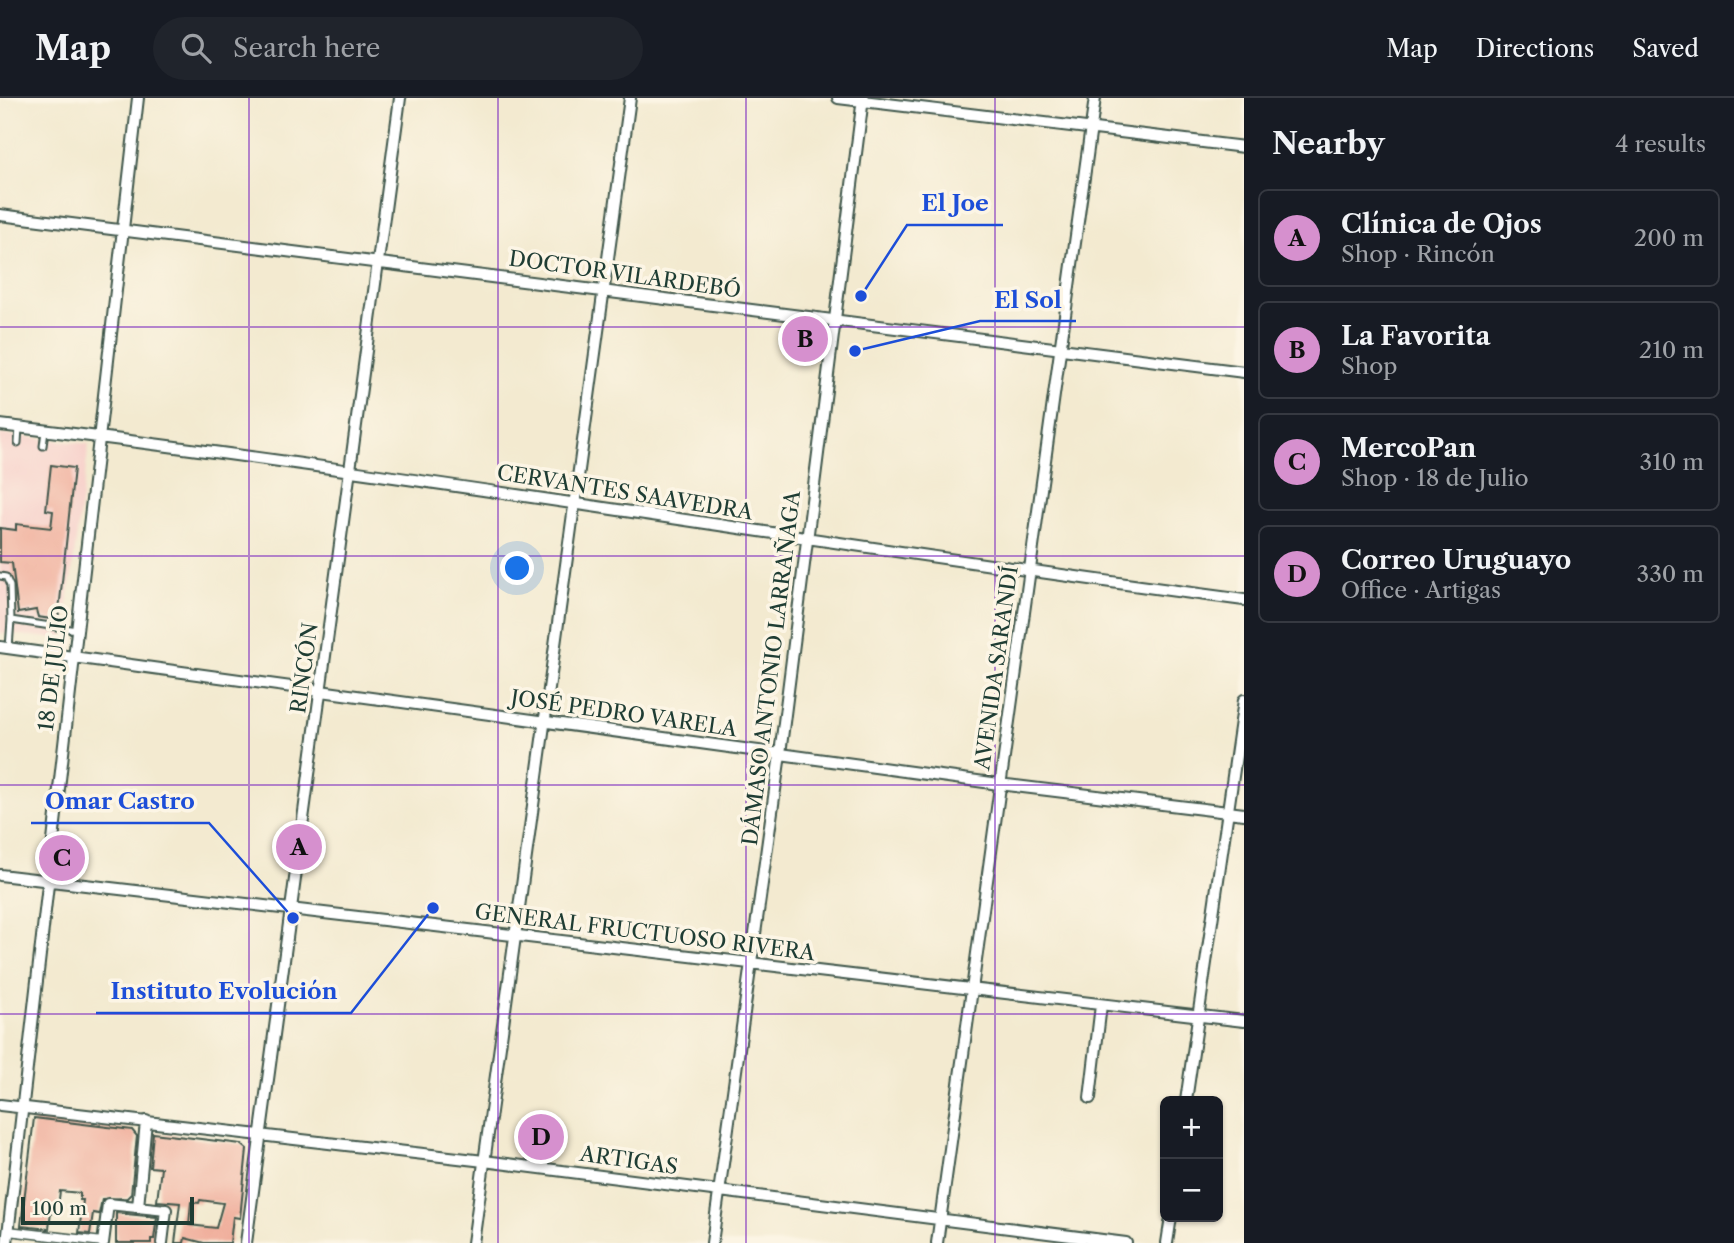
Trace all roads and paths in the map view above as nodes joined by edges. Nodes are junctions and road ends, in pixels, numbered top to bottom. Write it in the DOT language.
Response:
graph roads {
  1 [pos="138,98"];
  2 [pos="400,98"];
  3 [pos="630,98"];
  4 [pos="838,98"];
  5 [pos="1095,98"];
  6 [pos="862,100"];
  7 [pos="1090,130"];
  8 [pos="1244,146"];
  9 [pos="0,215"];
  10 [pos="123,233"];
  11 [pos="378,261"];
  12 [pos="602,290"];
  13 [pos="833,322"];
  14 [pos="1062,349"];
  15 [pos="1244,372"];
  16 [pos="0,425"];
  17 [pos="19,427"];
  18 [pos="45,430"];
  19 [pos="99,436"];
  20 [pos="18,443"];
  21 [pos="43,446"];
  22 [pos="350,471"];
  23 [pos="575,504"];
  24 [pos="808,540"];
  25 [pos="1028,572"];
  26 [pos="0,576"];
  27 [pos="1244,600"];
  28 [pos="11,620"];
  29 [pos="77,630"];
  30 [pos="4,648"];
  31 [pos="74,656"];
  32 [pos="320,692"];
  33 [pos="1244,701"];
  34 [pos="547,721"];
  35 [pos="780,754"];
  36 [pos="999,784"];
  37 [pos="1226,811"];
  38 [pos="1244,814"];
  39 [pos="0,875"];
  40 [pos="48,881"];
  41 [pos="291,910"];
  42 [pos="516,936"];
  43 [pos="752,963"];
  44 [pos="971,990"];
  45 [pos="1101,1005"];
  46 [pos="1197,1016"];
  47 [pos="1244,1021"];
  48 [pos="1187,1096"];
  49 [pos="1090,1098"];
  50 [pos="0,1105"];
  51 [pos="22,1108"];
  52 [pos="146,1121"];
  53 [pos="261,1134"];
  54 [pos="484,1161"];
  55 [pos="720,1192"];
  56 [pos="138,1207"];
  57 [pos="940,1220"];
  58 [pos="1170,1222"];
  59 [pos="8,1231"];
  60 [pos="103,1242"];
  61 [pos="7,1243"];
  62 [pos="162,1243"];
  63 [pos="246,1243"];
  64 [pos="473,1243"];
  65 [pos="712,1243"];
  66 [pos="937,1243"];
  67 [pos="1126,1243"];
  68 [pos="1167,1243"];
  1 -- 10 [label="street, 18 DE JULIO"];
  2 -- 11 [label="street, RINCÓN"];
  3 -- 12 [label="street"];
  4 -- 6 [label="street"];
  5 -- 7 [label="street, AVENIDA SARANDÍ"];
  6 -- 7 [label="street"];
  6 -- 13 [label="street, DÁMASO ANTONIO LARRAÑAGA"];
  7 -- 8 [label="street"];
  7 -- 14 [label="street, AVENIDA SARANDÍ"];
  9 -- 10 [label="street, DOCTOR VILARDEBÓ"];
  10 -- 11 [label="street, DOCTOR VILARDEBÓ"];
  10 -- 19 [label="street, 18 DE JULIO"];
  11 -- 12 [label="street, DOCTOR VILARDEBÓ"];
  11 -- 22 [label="street, RINCÓN"];
  12 -- 13 [label="street, DOCTOR VILARDEBÓ"];
  12 -- 23 [label="street"];
  13 -- 14 [label="street, DOCTOR VILARDEBÓ"];
  13 -- 24 [label="street, DÁMASO ANTONIO LARRAÑAGA"];
  14 -- 15 [label="street, DOCTOR VILARDEBÓ"];
  14 -- 25 [label="street, AVENIDA SARANDÍ"];
  16 -- 17 [label="street, CERVANTES SAAVEDRA"];
  17 -- 18 [label="street, CERVANTES SAAVEDRA"];
  17 -- 20 [label="lane"];
  18 -- 19 [label="street, CERVANTES SAAVEDRA"];
  18 -- 21 [label="lane"];
  19 -- 22 [label="street, CERVANTES SAAVEDRA"];
  19 -- 29 [label="street, 18 DE JULIO"];
  22 -- 23 [label="street, CERVANTES SAAVEDRA"];
  22 -- 32 [label="street, RINCÓN"];
  23 -- 24 [label="street, CERVANTES SAAVEDRA"];
  23 -- 34 [label="street"];
  24 -- 25 [label="street, CERVANTES SAAVEDRA"];
  24 -- 35 [label="street, DÁMASO ANTONIO LARRAÑAGA"];
  25 -- 27 [label="street, CERVANTES SAAVEDRA"];
  25 -- 36 [label="street, AVENIDA SARANDÍ"];
  26 -- 28 [label="lane"];
  28 -- 29 [label="lane"];
  28 -- 30 [label="lane"];
  29 -- 31 [label="street, 18 DE JULIO"];
  30 -- 31 [label="street, JOSÉ PEDRO VARELA"];
  31 -- 32 [label="street, JOSÉ PEDRO VARELA"];
  31 -- 40 [label="street, 18 DE JULIO"];
  32 -- 34 [label="street, JOSÉ PEDRO VARELA"];
  32 -- 41 [label="street, RINCÓN"];
  33 -- 37 [label="street"];
  34 -- 35 [label="street, JOSÉ PEDRO VARELA"];
  34 -- 42 [label="street"];
  35 -- 36 [label="street, JOSÉ PEDRO VARELA"];
  35 -- 43 [label="street, DÁMASO ANTONIO LARRAÑAGA"];
  36 -- 37 [label="street, JOSÉ PEDRO VARELA"];
  36 -- 44 [label="street, AVENIDA SARANDÍ"];
  37 -- 38 [label="street, JOSÉ PEDRO VARELA"];
  37 -- 46 [label="street"];
  39 -- 40 [label="street, GENERAL FRUCTUOSO RIVERA"];
  40 -- 41 [label="street, GENERAL FRUCTUOSO RIVERA"];
  40 -- 51 [label="street, 18 DE JULIO"];
  41 -- 42 [label="street, GENERAL FRUCTUOSO RIVERA"];
  41 -- 53 [label="street, RINCÓN"];
  42 -- 43 [label="street, GENERAL FRUCTUOSO RIVERA"];
  42 -- 54 [label="street"];
  43 -- 44 [label="street, GENERAL FRUCTUOSO RIVERA"];
  43 -- 55 [label="street, DÁMASO ANTONIO LARRAÑAGA"];
  44 -- 45 [label="street, GENERAL FRUCTUOSO RIVERA"];
  44 -- 57 [label="street, AVENIDA SARANDÍ"];
  45 -- 46 [label="street, GENERAL FRUCTUOSO RIVERA"];
  45 -- 49 [label="street"];
  46 -- 47 [label="street, GENERAL FRUCTUOSO RIVERA"];
  46 -- 48 [label="street"];
  50 -- 51 [label="street, ARTIGAS"];
  51 -- 52 [label="street, ARTIGAS"];
  51 -- 59 [label="street, 18 DE JULIO"];
  52 -- 53 [label="street, ARTIGAS"];
  52 -- 56 [label="street"];
  53 -- 54 [label="street, ARTIGAS"];
  53 -- 63 [label="street, RINCÓN"];
  54 -- 55 [label="street, ARTIGAS"];
  54 -- 64 [label="street"];
  55 -- 57 [label="street, ARTIGAS"];
  55 -- 65 [label="street, DÁMASO ANTONIO LARRAÑAGA"];
  56 -- 60 [label="street"];
  56 -- 62 [label="street"];
  57 -- 66 [label="street, AVENIDA SARANDÍ"];
  57 -- 67 [label="street, ARTIGAS"];
  58 -- 68 [label="street"];
  59 -- 60 [label="street"];
  59 -- 61 [label="street, 18 DE JULIO"];
}
